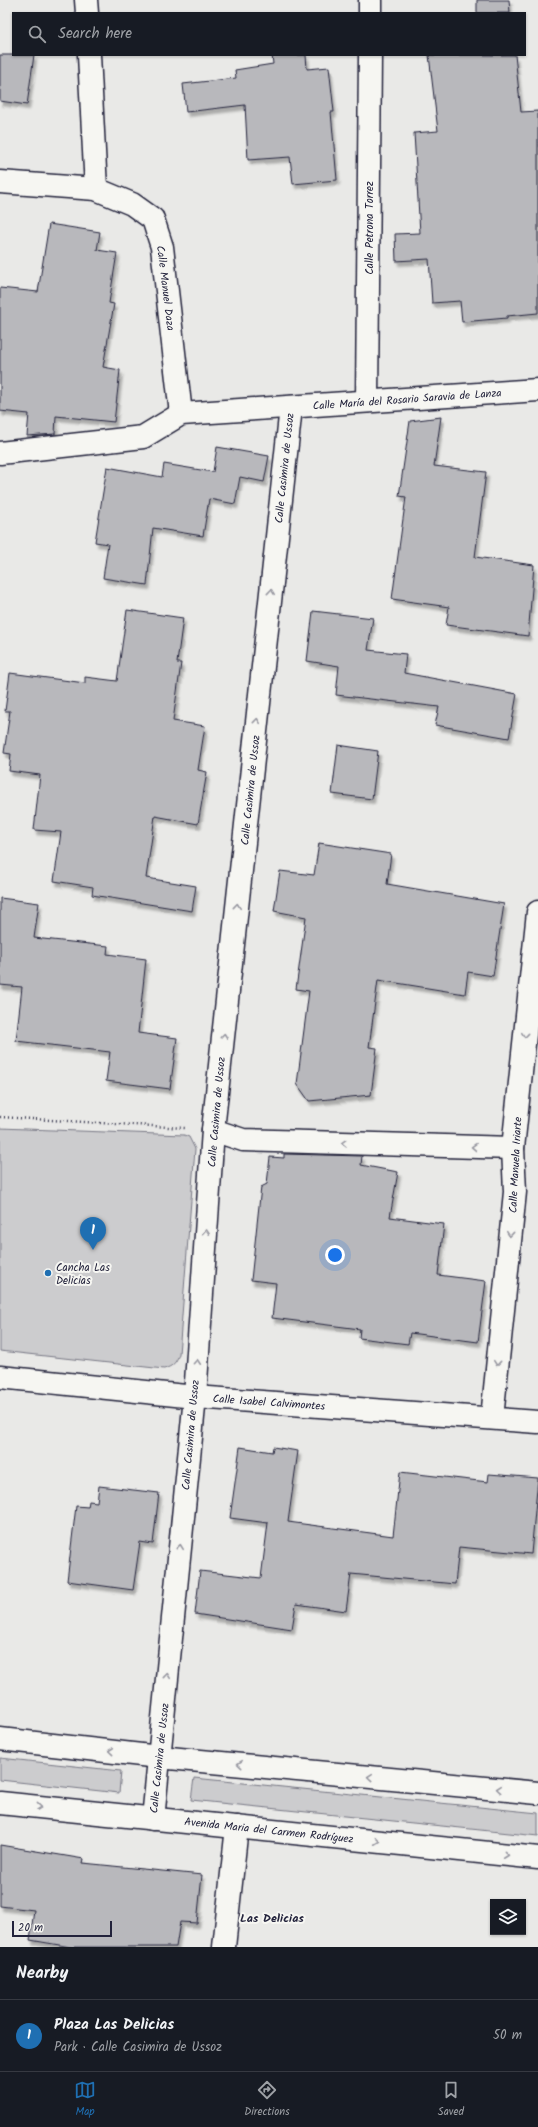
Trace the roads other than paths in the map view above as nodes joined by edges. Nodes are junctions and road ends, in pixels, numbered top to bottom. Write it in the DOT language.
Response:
graph roads {
  1 [pos="86,0"];
  2 [pos="370,0"];
  3 [pos="87,12"];
  4 [pos="370,12"];
  5 [pos="89,56"];
  6 [pos="370,56"];
  7 [pos="0,182"];
  8 [pos="96,189"];
  9 [pos="538,390"];
  10 [pos="368,401"];
  11 [pos="291,407"];
  12 [pos="181,414"];
  13 [pos="0,453"];
  14 [pos="538,912"];
  15 [pos="213,1130"];
  16 [pos="513,1148"];
  17 [pos="0,1376"];
  18 [pos="195,1397"];
  19 [pos="492,1418"];
  20 [pos="538,1422"];
  21 [pos="0,1739"];
  22 [pos="159,1757"];
  23 [pos="538,1793"];
  24 [pos="0,1803"];
  25 [pos="152,1818"];
  26 [pos="237,1827"];
  27 [pos="538,1858"];
  28 [pos="224,1947"];
  1 -- 3 [label="street"];
  2 -- 4 [label="street"];
  5 -- 8 [label="street"];
  6 -- 10 [label="street, Calle Petrona Torrez"];
  7 -- 8 [label="street"];
  8 -- 12 [label="street, Calle Manuel Daza"];
  9 -- 10 [label="street, Calle María del Rosario Saravia de Lanza"];
  10 -- 11 [label="street, Calle María del Rosario Saravia de Lanza"];
  11 -- 12 [label="street, Calle María del Rosario Saravia de Lanza"];
  15 -- 11 [label="street, Calle Casimira de Ussoz, one-way"];
  12 -- 13 [label="street"];
  14 -- 16 [label="street, Calle Manuela Iriarte, one-way"];
  16 -- 15 [label="street, one-way"];
  18 -- 15 [label="street, Calle Casimira de Ussoz, one-way"];
  16 -- 19 [label="street, Calle Manuela Iriarte, one-way"];
  17 -- 18 [label="street, Calle Isabel Calvimontes"];
  18 -- 19 [label="street, Calle Isabel Calvimontes"];
  22 -- 18 [label="street, Calle Casimira de Ussoz, one-way"];
  19 -- 20 [label="street, Calle Isabel Calvimontes"];
  22 -- 21 [label="street, one-way"];
  23 -- 22 [label="street, one-way"];
  22 -- 25 [label="street, Calle Casimira de Ussoz"];
  24 -- 25 [label="street, Avenida Maria del Carmen Rodríguez, one-way"];
  25 -- 26 [label="street, Avenida Maria del Carmen Rodríguez"];
  26 -- 27 [label="street, Avenida Maria del Carmen Rodríguez, one-way"];
  26 -- 28 [label="street"];
}
